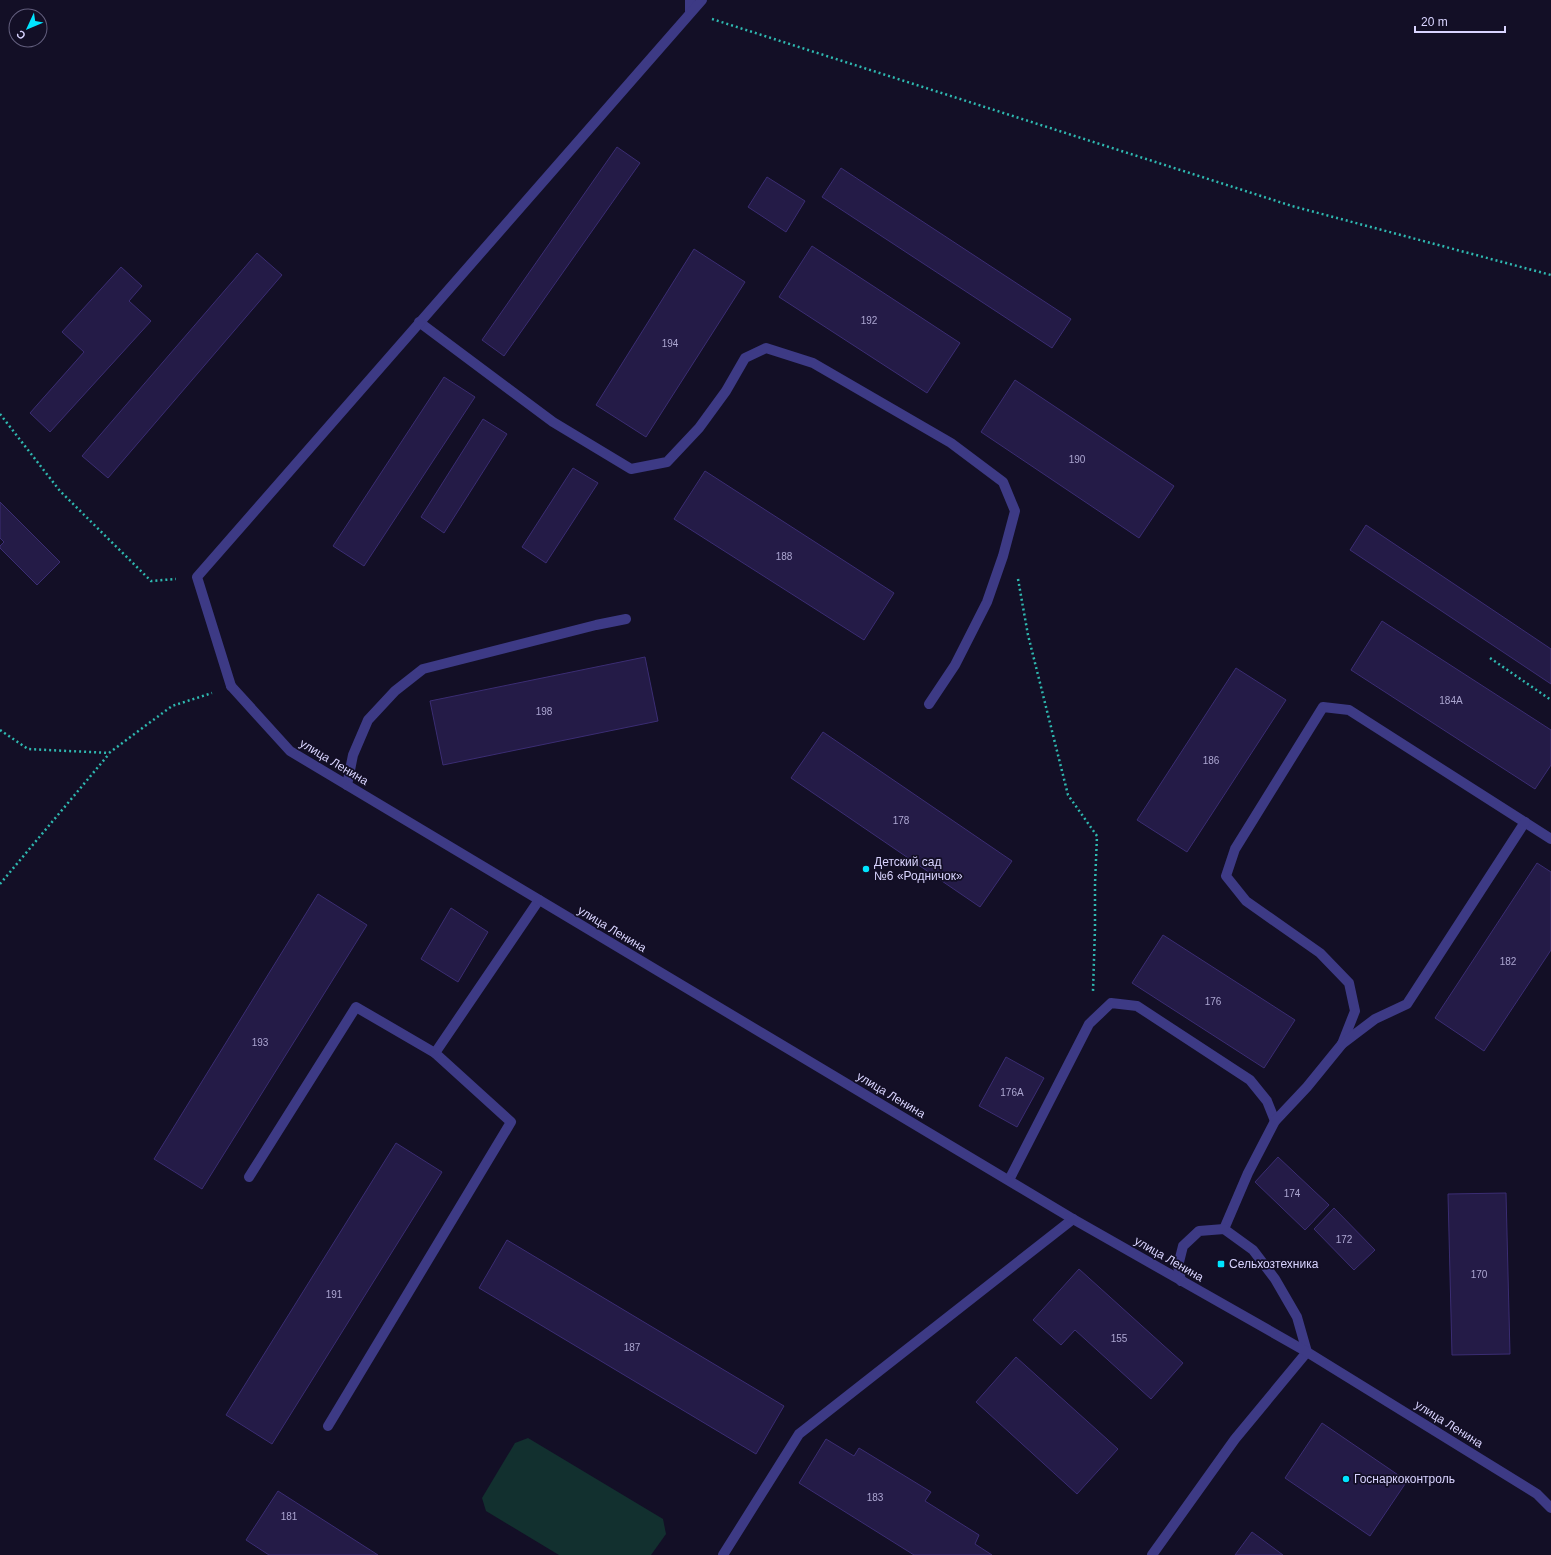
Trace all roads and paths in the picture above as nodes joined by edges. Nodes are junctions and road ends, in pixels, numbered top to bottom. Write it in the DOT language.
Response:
graph roads {
  1 [pos="690,0"];
  2 [pos="702,0"];
  3 [pos="690,12"];
  4 [pos="1551,275"];
  5 [pos="419,322"];
  6 [pos="0,414"];
  7 [pos="1017,572"];
  8 [pos="197,577"];
  9 [pos="626,619"];
  10 [pos="1490,658"];
  11 [pos="231,686"];
  12 [pos="1551,700"];
  13 [pos="929,704"];
  14 [pos="0,730"];
  15 [pos="109,754"];
  16 [pos="347,785"];
  17 [pos="1525,822"];
  18 [pos="1551,839"];
  19 [pos="0,884"];
  20 [pos="539,900"];
  21 [pos="1089,1024"];
  22 [pos="1342,1044"];
  23 [pos="435,1053"];
  24 [pos="1275,1120"];
  25 [pos="248,1177"];
  26 [pos="1009,1180"];
  27 [pos="1073,1219"];
  28 [pos="1224,1229"];
  29 [pos="1181,1281"];
  30 [pos="1307,1352"];
  31 [pos="328,1426"];
  32 [pos="1551,1508"];
  33 [pos="723,1555"];
  34 [pos="1152,1555"];
  1 -- 3 [label="street"];
  2 -- 3 [label="street"];
  3 -- 4 [label="path"];
  3 -- 5 [label="street"];
  5 -- 8 [label="street"];
  5 -- 13 [label="street"];
  6 -- 8 [label="path"];
  7 -- 21 [label="path"];
  8 -- 11 [label="street"];
  9 -- 16 [label="street"];
  10 -- 12 [label="path"];
  11 -- 15 [label="path"];
  11 -- 16 [label="street, улица Ленина"];
  14 -- 15 [label="path"];
  15 -- 19 [label="path"];
  16 -- 20 [label="street, улица Ленина"];
  17 -- 18 [label="street"];
  17 -- 22 [label="street"];
  17 -- 22 [label="street"];
  20 -- 23 [label="street"];
  20 -- 26 [label="street, улица Ленина"];
  21 -- 24 [label="street"];
  21 -- 26 [label="street"];
  22 -- 24 [label="street"];
  23 -- 25 [label="street"];
  23 -- 31 [label="street"];
  24 -- 28 [label="street"];
  26 -- 27 [label="street, улица Ленина"];
  27 -- 29 [label="street, улица Ленина"];
  27 -- 33 [label="street"];
  28 -- 29 [label="street"];
  28 -- 30 [label="street"];
  29 -- 30 [label="street, улица Ленина"];
  30 -- 32 [label="street, улица Ленина"];
  30 -- 34 [label="street"];
}
